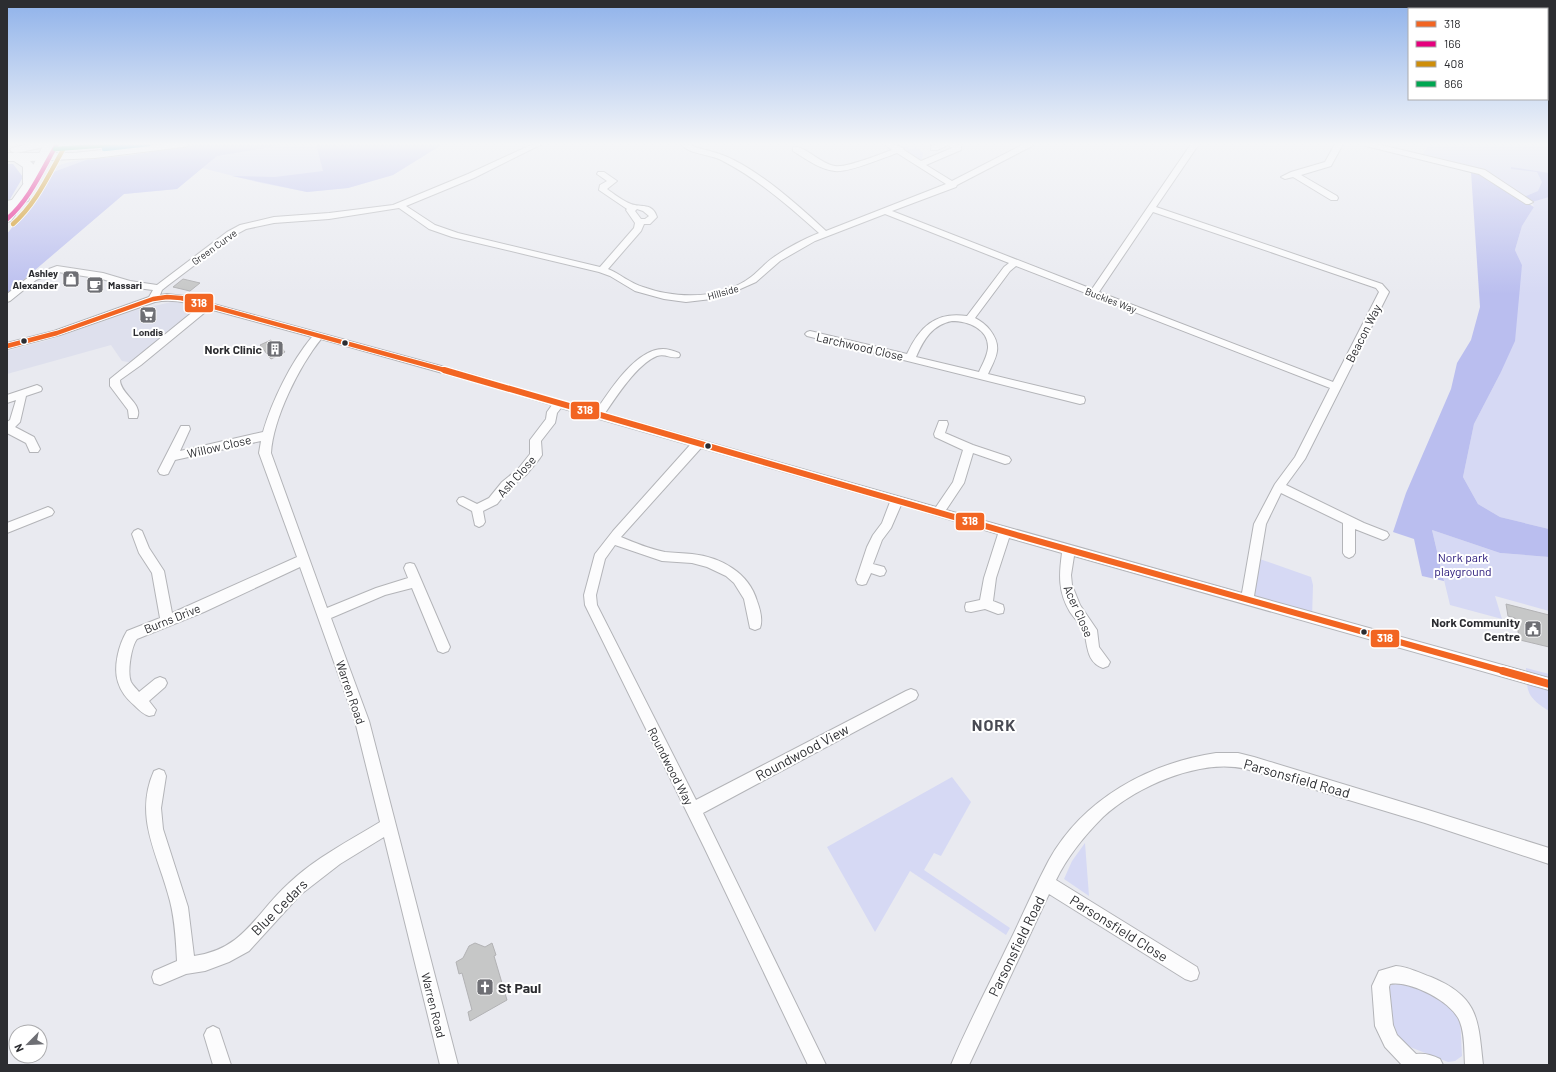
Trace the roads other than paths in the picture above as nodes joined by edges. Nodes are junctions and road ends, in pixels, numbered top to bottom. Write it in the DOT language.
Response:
graph roads {
  1 [pos="21,194"];
  2 [pos="21,194"];
  3 [pos="428,194"];
  4 [pos="609,194"];
  5 [pos="775,194"];
  6 [pos="930,194"];
  7 [pos="1161,194"];
  8 [pos="1328,194"];
  9 [pos="1517,194"];
  10 [pos="1335,198"];
  11 [pos="1529,202"];
  12 [pos="399,206"];
  13 [pos="13,207"];
  14 [pos="631,208"];
  15 [pos="1151,208"];
  16 [pos="886,211"];
  17 [pos="640,222"];
  18 [pos="824,233"];
  19 [pos="1015,263"];
  20 [pos="602,270"];
  21 [pos="1094,293"];
  22 [pos="155,294"];
  23 [pos="7,299"];
  24 [pos="207,305"];
  25 [pos="970,318"];
  26 [pos="810,334"];
  27 [pos="318,336"];
  28 [pos="7,346"];
  29 [pos="675,355"];
  30 [pos="910,358"];
  31 [pos="982,375"];
  32 [pos="1336,387"];
  33 [pos="37,388"];
  34 [pos="20,394"];
  35 [pos="7,399"];
  36 [pos="1080,400"];
  37 [pos="558,404"];
  38 [pos="133,415"];
  39 [pos="598,415"];
  40 [pos="943,424"];
  41 [pos="7,427"];
  42 [pos="185,429"];
  43 [pos="266,436"];
  44 [pos="698,444"];
  45 [pos="968,448"];
  46 [pos="34,449"];
  47 [pos="172,456"];
  48 [pos="1005,460"];
  49 [pos="164,471"];
  50 [pos="1279,487"];
  51 [pos="463,500"];
  52 [pos="897,500"];
  53 [pos="477,509"];
  54 [pos="48,512"];
  55 [pos="940,513"];
  56 [pos="1349,520"];
  57 [pos="479,522"];
  58 [pos="7,528"];
  59 [pos="1005,532"];
  60 [pos="138,534"];
  61 [pos="1382,535"];
  62 [pos="613,540"];
  63 [pos="1069,550"];
  64 [pos="1349,553"];
  65 [pos="304,560"];
  66 [pos="867,567"];
  67 [pos="410,568"];
  68 [pos="880,571"];
  69 [pos="862,580"];
  70 [pos="416,582"];
  71 [pos="1247,599"];
  72 [pos="986,604"];
  73 [pos="971,607"];
  74 [pos="998,609"];
  75 [pos="324,616"];
  76 [pos="167,621"];
  77 [pos="755,625"];
  78 [pos="443,647"];
  79 [pos="1103,662"];
  80 [pos="160,683"];
  81 [pos="1549,684"];
  82 [pos="912,695"];
  83 [pos="159,776"];
  84 [pos="693,810"];
  85 [pos="389,825"];
  86 [pos="1549,856"];
  87 [pos="1046,883"];
  88 [pos="186,966"];
  89 [pos="1191,973"];
  90 [pos="160,978"];
  91 [pos="213,1035"];
  92 [pos="1412,1064"];
  93 [pos="222,1065"];
  94 [pos="449,1065"];
  95 [pos="817,1065"];
  96 [pos="960,1065"];
  97 [pos="1434,1065"];
  98 [pos="1474,1065"];
  1 -- 13 [label="main road"];
  2 -- 13 [label="main road"];
  3 -- 12 [label="street, Green Curve"];
  4 -- 14 [label="street"];
  5 -- 18 [label="street"];
  6 -- 16 [label="street, Hillside"];
  7 -- 15 [label="street"];
  8 -- 10 [label="street"];
  9 -- 11 [label="street"];
  12 -- 20 [label="street, Hillside"];
  12 -- 22 [label="street, Green Curve"];
  14 -- 17 [label="street"];
  14 -- 17 [label="street"];
  15 -- 21 [label="street"];
  15 -- 32 [label="street, Beacon Way"];
  16 -- 18 [label="street, Hillside"];
  16 -- 19 [label="street, Buckles Way"];
  17 -- 20 [label="street"];
  18 -- 20 [label="street, Hillside"];
  19 -- 21 [label="street, Buckles Way"];
  19 -- 25 [label="street"];
  21 -- 32 [label="street, Buckles Way"];
  22 -- 23 [label="street"];
  22 -- 24 [label="street"];
  22 -- 28 [label="street"];
  24 -- 27 [label="street"];
  24 -- 38 [label="street"];
  25 -- 30 [label="street, Larchwood Close"];
  25 -- 31 [label="street"];
  26 -- 30 [label="street, Larchwood Close"];
  27 -- 37 [label="street"];
  27 -- 43 [label="street, Warren Road"];
  29 -- 39 [label="street"];
  30 -- 31 [label="street, Larchwood Close"];
  31 -- 36 [label="street, Larchwood Close"];
  32 -- 50 [label="street, Beacon Way"];
  33 -- 34 [label="street"];
  34 -- 35 [label="street"];
  34 -- 41 [label="street"];
  37 -- 39 [label="street"];
  37 -- 53 [label="street, Ash Close"];
  39 -- 44 [label="street"];
  40 -- 45 [label="street"];
  41 -- 46 [label="street"];
  42 -- 47 [label="street, Willow Close"];
  43 -- 47 [label="street, Willow Close"];
  43 -- 65 [label="street, Warren Road"];
  44 -- 52 [label="street"];
  44 -- 62 [label="street, Roundwood Way"];
  45 -- 48 [label="street"];
  45 -- 55 [label="street"];
  47 -- 49 [label="street, Willow Close"];
  50 -- 56 [label="street"];
  50 -- 71 [label="street, Beacon Way"];
  51 -- 53 [label="street"];
  52 -- 55 [label="street"];
  52 -- 66 [label="street"];
  53 -- 57 [label="street"];
  54 -- 58 [label="street"];
  55 -- 59 [label="street"];
  56 -- 61 [label="street"];
  56 -- 64 [label="street"];
  59 -- 63 [label="street"];
  59 -- 72 [label="street"];
  60 -- 76 [label="street"];
  62 -- 77 [label="street"];
  62 -- 84 [label="street, Roundwood Way"];
  63 -- 71 [label="street"];
  63 -- 79 [label="street, Acer Close"];
  65 -- 75 [label="street, Warren Road"];
  65 -- 76 [label="street, Burns Drive"];
  66 -- 68 [label="street"];
  66 -- 69 [label="street"];
  67 -- 70 [label="street"];
  70 -- 75 [label="street"];
  70 -- 78 [label="street"];
  71 -- 81 [label="street"];
  72 -- 73 [label="street"];
  72 -- 74 [label="street"];
  75 -- 85 [label="street, Warren Road"];
  76 -- 80 [label="street, Burns Drive"];
  82 -- 84 [label="street, Roundwood View"];
  83 -- 88 [label="street"];
  84 -- 95 [label="street, Roundwood Way"];
  85 -- 88 [label="street, Blue Cedars"];
  85 -- 94 [label="street, Warren Road"];
  86 -- 87 [label="street, Parsonsfield Road"];
  87 -- 89 [label="street, Parsonsfield Close"];
  87 -- 96 [label="street, Parsonsfield Road"];
  88 -- 90 [label="street, Blue Cedars"];
  91 -- 93 [label="street"];
  92 -- 97 [label="street"];
  92 -- 98 [label="street"];
}
